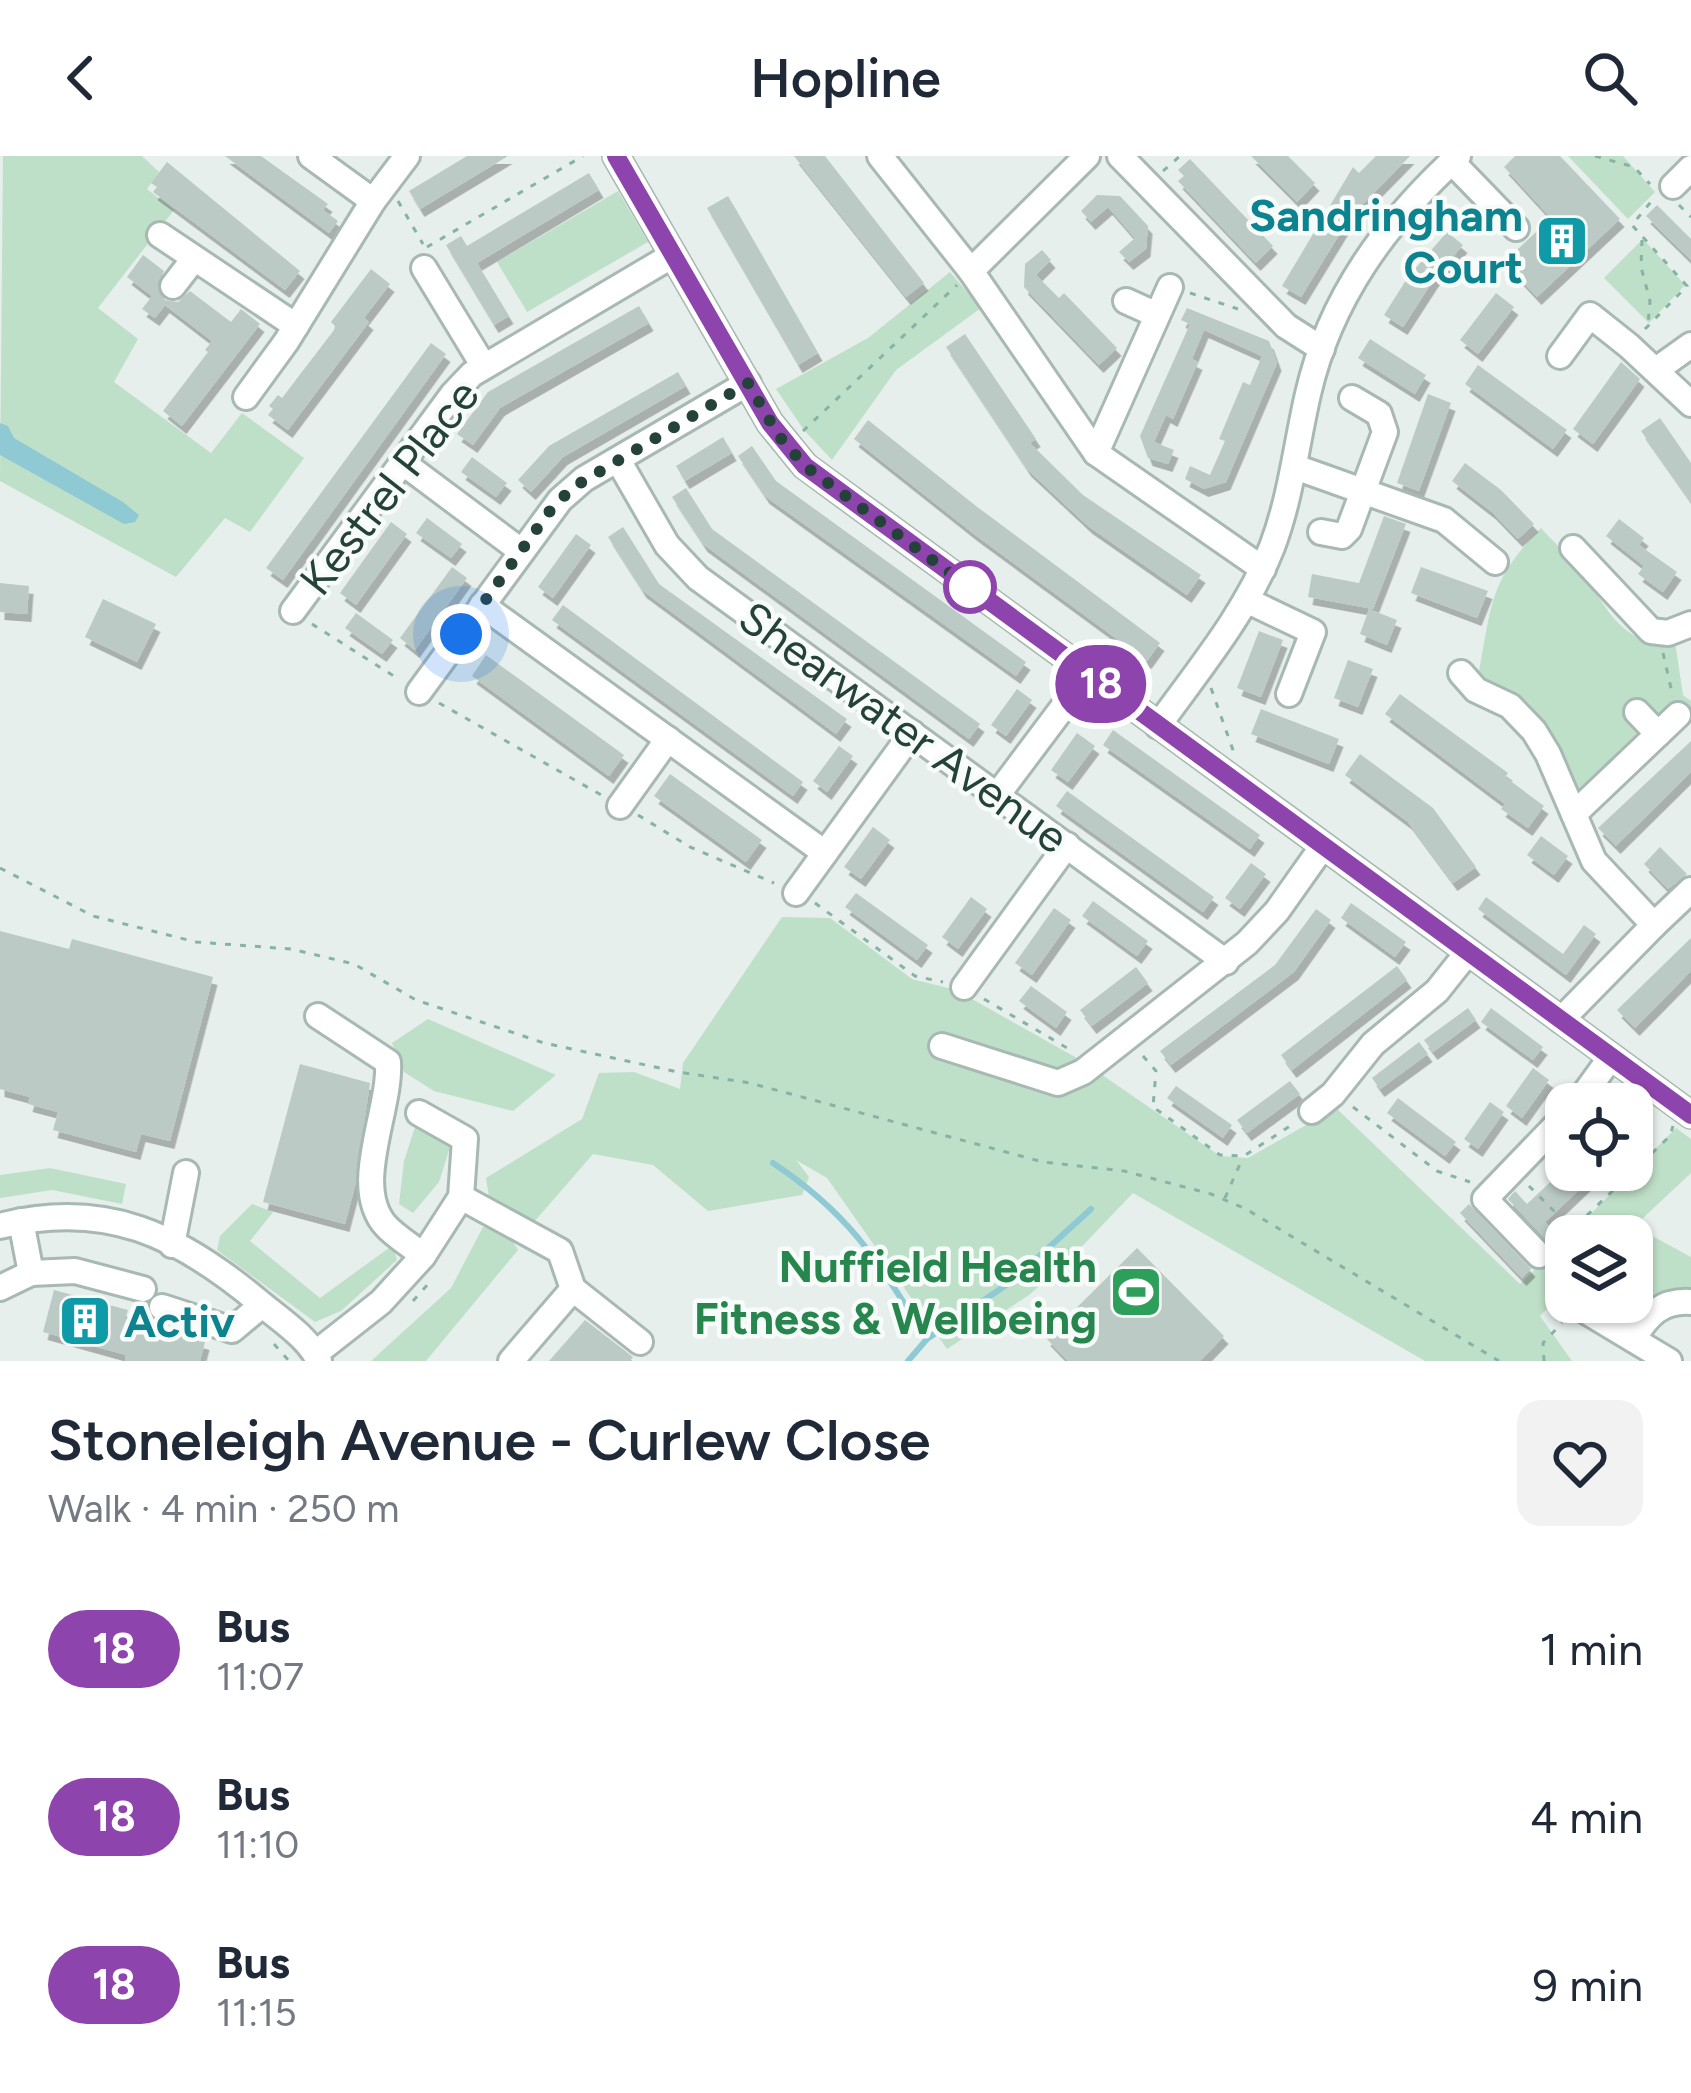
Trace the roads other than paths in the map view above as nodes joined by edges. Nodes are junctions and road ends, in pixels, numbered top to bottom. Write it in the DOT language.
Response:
graph roads {
  1 [pos="310,156"];
  2 [pos="407,156"];
  3 [pos="616,156"];
  4 [pos="880,156"];
  5 [pos="1087,156"];
  6 [pos="1120,156"];
  7 [pos="1455,159"];
  8 [pos="380,192"];
  9 [pos="1516,228"];
  10 [pos="160,235"];
  11 [pos="673,254"];
  12 [pos="193,260"];
  13 [pos="424,268"];
  14 [pos="971,271"];
  15 [pos="173,286"];
  16 [pos="1170,287"];
  17 [pos="1126,301"];
  18 [pos="1157,315"];
  19 [pos="296,326"];
  20 [pos="1691,345"];
  21 [pos="1322,349"];
  22 [pos="1560,356"];
  23 [pos="483,365"];
  24 [pos="1656,370"];
  25 [pos="748,383"];
  26 [pos="246,397"];
  27 [pos="1352,398"];
  28 [pos="1691,404"];
  29 [pos="1096,453"];
  30 [pos="618,460"];
  31 [pos="402,462"];
  32 [pos="1295,466"];
  33 [pos="1364,488"];
  34 [pos="1321,532"];
  35 [pos="520,551"];
  36 [pos="1495,562"];
  37 [pos="1578,566"];
  38 [pos="1263,569"];
  39 [pos="1246,600"];
  40 [pos="482,605"];
  41 [pos="293,611"];
  42 [pos="1691,624"];
  43 [pos="1461,673"];
  44 [pos="1088,674"];
  45 [pos="419,692"];
  46 [pos="1289,694"];
  47 [pos="1636,712"];
  48 [pos="1678,715"];
  49 [pos="1158,726"];
  50 [pos="913,733"];
  51 [pos="1658,734"];
  52 [pos="668,740"];
  53 [pos="998,794"];
  54 [pos="620,806"];
  55 [pos="1574,814"];
  56 [pos="1067,845"];
  57 [pos="1323,847"];
  58 [pos="825,854"];
  59 [pos="1691,890"];
  60 [pos="796,893"];
  61 [pos="1654,925"];
  62 [pos="1468,952"];
  63 [pos="1226,962"];
  64 [pos="964,987"];
  65 [pos="318,1016"];
  66 [pos="1561,1020"];
  67 [pos="942,1046"];
  68 [pos="1611,1057"];
  69 [pos="1592,1083"];
  70 [pos="1312,1111"];
  71 [pos="1686,1111"];
  72 [pos="419,1113"];
  73 [pos="1545,1137"];
  74 [pos="186,1172"];
  75 [pos="461,1197"];
  76 [pos="10,1223"];
  77 [pos="172,1245"];
  78 [pos="1539,1255"];
  79 [pos="423,1256"];
  80 [pos="31,1273"];
  81 [pos="0,1288"];
  82 [pos="573,1289"];
  83 [pos="1691,1302"];
  84 [pos="262,1305"];
  85 [pos="1607,1323"];
  86 [pos="1633,1339"];
  87 [pos="640,1342"];
  88 [pos="318,1357"];
  89 [pos="511,1361"];
  90 [pos="1669,1361"];
  1 -- 8 [label="street"];
  2 -- 8 [label="street"];
  3 -- 11 [label="street"];
  4 -- 14 [label="street"];
  5 -- 14 [label="street"];
  6 -- 21 [label="street"];
  7 -- 9 [label="street"];
  7 -- 21 [label="street"];
  8 -- 19 [label="street"];
  10 -- 12 [label="street"];
  11 -- 23 [label="street, Kestrel Place"];
  11 -- 25 [label="street"];
  12 -- 15 [label="street"];
  12 -- 19 [label="street"];
  13 -- 23 [label="street"];
  14 -- 29 [label="street"];
  16 -- 18 [label="street"];
  17 -- 18 [label="street"];
  18 -- 29 [label="street"];
  19 -- 26 [label="street"];
  20 -- 24 [label="street"];
  21 -- 32 [label="street"];
  22 -- 24 [label="street"];
  23 -- 31 [label="street, Kestrel Place"];
  24 -- 28 [label="street"];
  25 -- 30 [label="street"];
  25 -- 44 [label="street"];
  27 -- 33 [label="street"];
  29 -- 38 [label="street"];
  30 -- 35 [label="street"];
  30 -- 50 [label="street, Shearwater Avenue"];
  31 -- 35 [label="street"];
  31 -- 41 [label="street, Kestrel Place"];
  32 -- 33 [label="street"];
  32 -- 38 [label="street"];
  33 -- 34 [label="street"];
  33 -- 36 [label="street"];
  35 -- 40 [label="street"];
  37 -- 42 [label="street"];
  38 -- 39 [label="street"];
  39 -- 46 [label="street"];
  39 -- 49 [label="street"];
  40 -- 45 [label="street"];
  40 -- 52 [label="street"];
  43 -- 55 [label="street"];
  44 -- 49 [label="street"];
  44 -- 53 [label="street"];
  47 -- 51 [label="street"];
  48 -- 51 [label="street"];
  49 -- 57 [label="street"];
  50 -- 53 [label="street, Shearwater Avenue"];
  50 -- 58 [label="street"];
  51 -- 55 [label="street"];
  52 -- 54 [label="street"];
  52 -- 58 [label="street"];
  53 -- 56 [label="street, Shearwater Avenue"];
  55 -- 61 [label="street"];
  56 -- 63 [label="street, Shearwater Avenue"];
  56 -- 64 [label="street"];
  57 -- 62 [label="street"];
  57 -- 63 [label="street"];
  58 -- 60 [label="street"];
  59 -- 61 [label="street"];
  61 -- 66 [label="street"];
  62 -- 66 [label="street"];
  62 -- 70 [label="street"];
  63 -- 67 [label="street"];
  65 -- 79 [label="street"];
  66 -- 68 [label="street"];
  68 -- 69 [label="street"];
  68 -- 71 [label="street"];
  72 -- 75 [label="street"];
  73 -- 78 [label="street"];
  74 -- 77 [label="street"];
  75 -- 79 [label="street"];
  75 -- 82 [label="street"];
  76 -- 77 [label="street"];
  76 -- 80 [label="street"];
  77 -- 84 [label="street"];
  79 -- 88 [label="street"];
  80 -- 81 [label="street"];
  80 -- 84 [label="street"];
  82 -- 87 [label="street"];
  82 -- 89 [label="street"];
  83 -- 86 [label="street"];
  84 -- 88 [label="street"];
  85 -- 86 [label="street"];
  86 -- 90 [label="street"];
}
